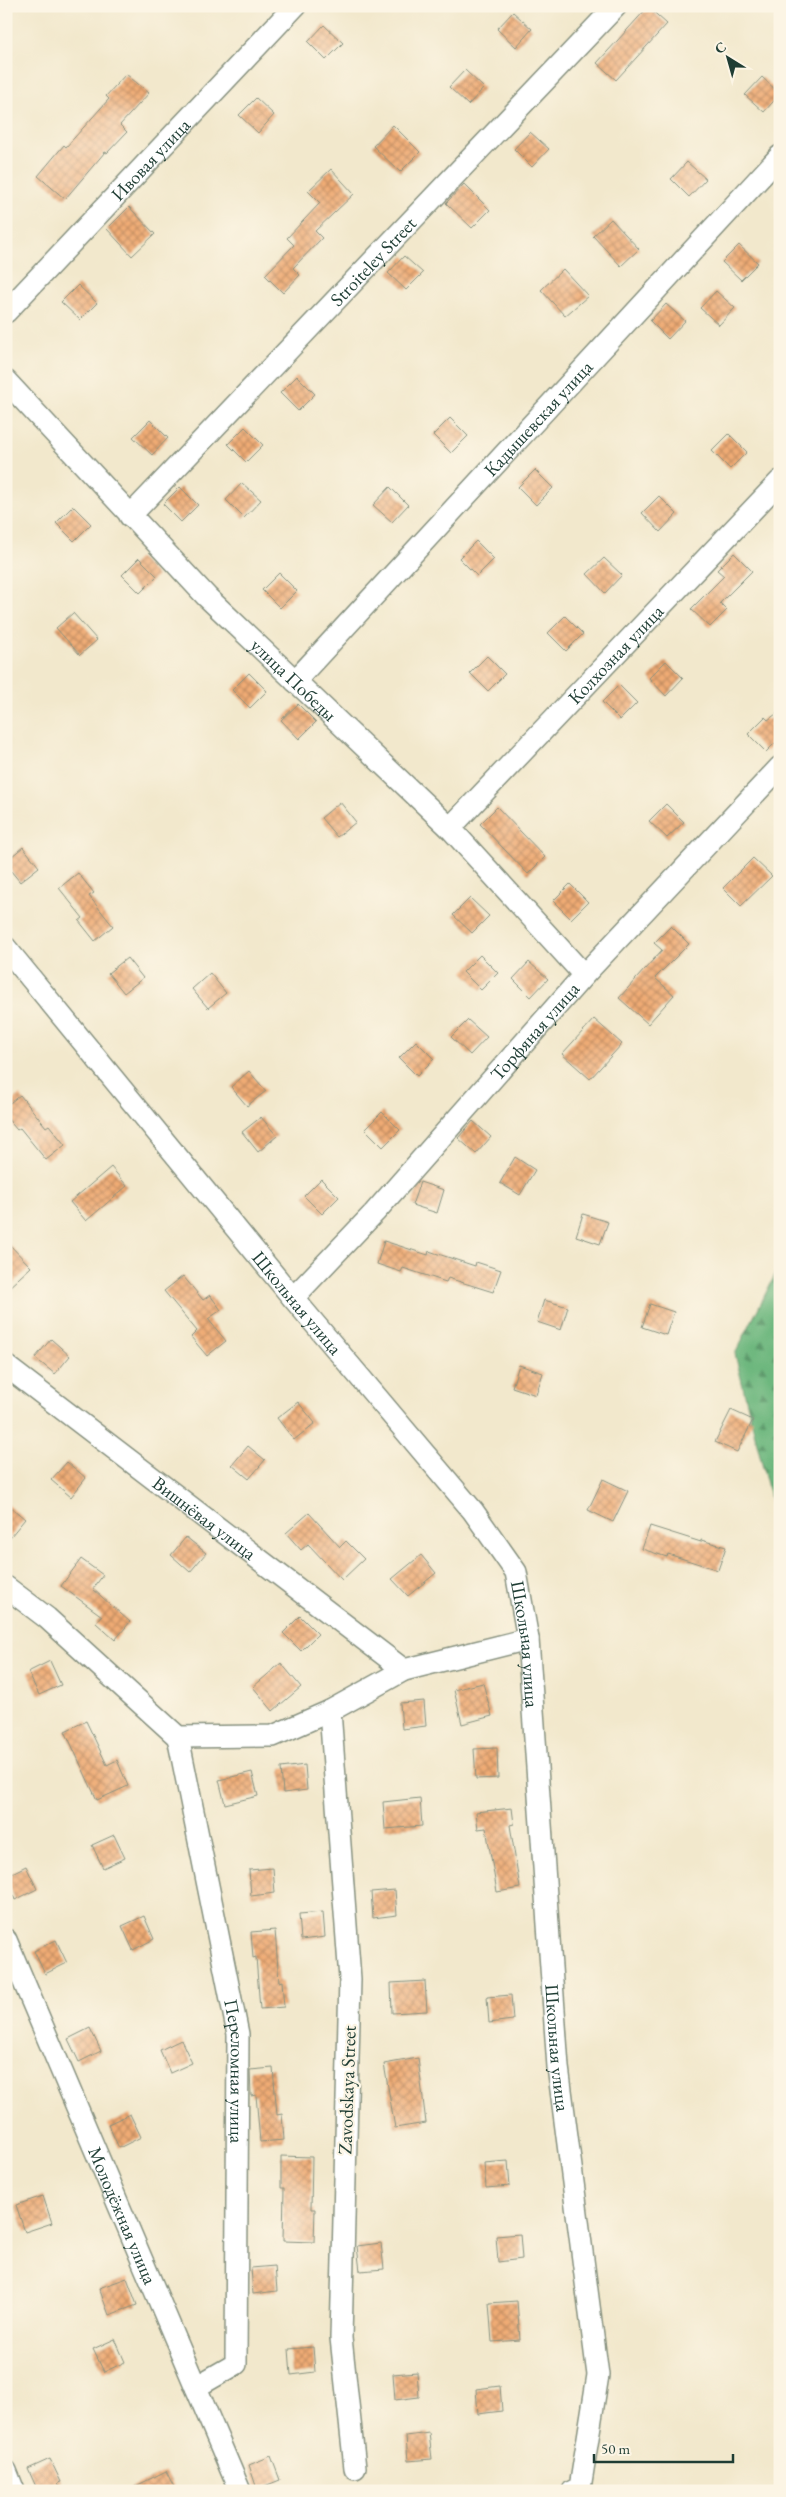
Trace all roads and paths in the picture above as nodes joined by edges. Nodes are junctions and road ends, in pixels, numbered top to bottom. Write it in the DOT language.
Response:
graph roads {
  1 [pos="295,6"];
  2 [pos="616,6"];
  3 [pos="780,156"];
  4 [pos="6,312"];
  5 [pos="6,381"];
  6 [pos="780,481"];
  7 [pos="130,516"];
  8 [pos="295,681"];
  9 [pos="780,767"];
  10 [pos="450,828"];
  11 [pos="6,948"];
  12 [pos="584,975"];
  13 [pos="294,1298"];
  14 [pos="6,1366"];
  15 [pos="6,1588"];
  16 [pos="528,1639"];
  17 [pos="404,1670"];
  18 [pos="330,1711"];
  19 [pos="178,1737"];
  20 [pos="6,1940"];
  21 [pos="196,2387"];
  22 [pos="355,2468"];
  23 [pos="6,2471"];
  24 [pos="576,2490"];
  25 [pos="14,2491"];
  26 [pos="240,2491"];
  1 -- 4 [label="street, Ивовая улица"];
  2 -- 7 [label="street, Stroiteley Street"];
  3 -- 8 [label="street, Кадышевская улица"];
  5 -- 7 [label="street, улица Победы"];
  6 -- 10 [label="street, Колхозная улица"];
  7 -- 8 [label="street, улица Победы"];
  8 -- 10 [label="street, улица Победы"];
  9 -- 12 [label="street, Торфяная улица"];
  10 -- 12 [label="street, улица Победы"];
  11 -- 13 [label="street, Школьная улица"];
  12 -- 13 [label="street, Торфяная улица"];
  13 -- 16 [label="street, Школьная улица"];
  14 -- 17 [label="street, Вишнёвая улица"];
  15 -- 19 [label="street"];
  16 -- 17 [label="street"];
  16 -- 24 [label="street, Школьная улица"];
  17 -- 18 [label="street"];
  18 -- 19 [label="street"];
  18 -- 22 [label="street, Zavodskaya Street"];
  19 -- 21 [label="street, Переломная улица"];
  20 -- 21 [label="street, Молодёжная улица"];
  21 -- 26 [label="street, Молодёжная улица"];
  23 -- 25 [label="street"];
}
